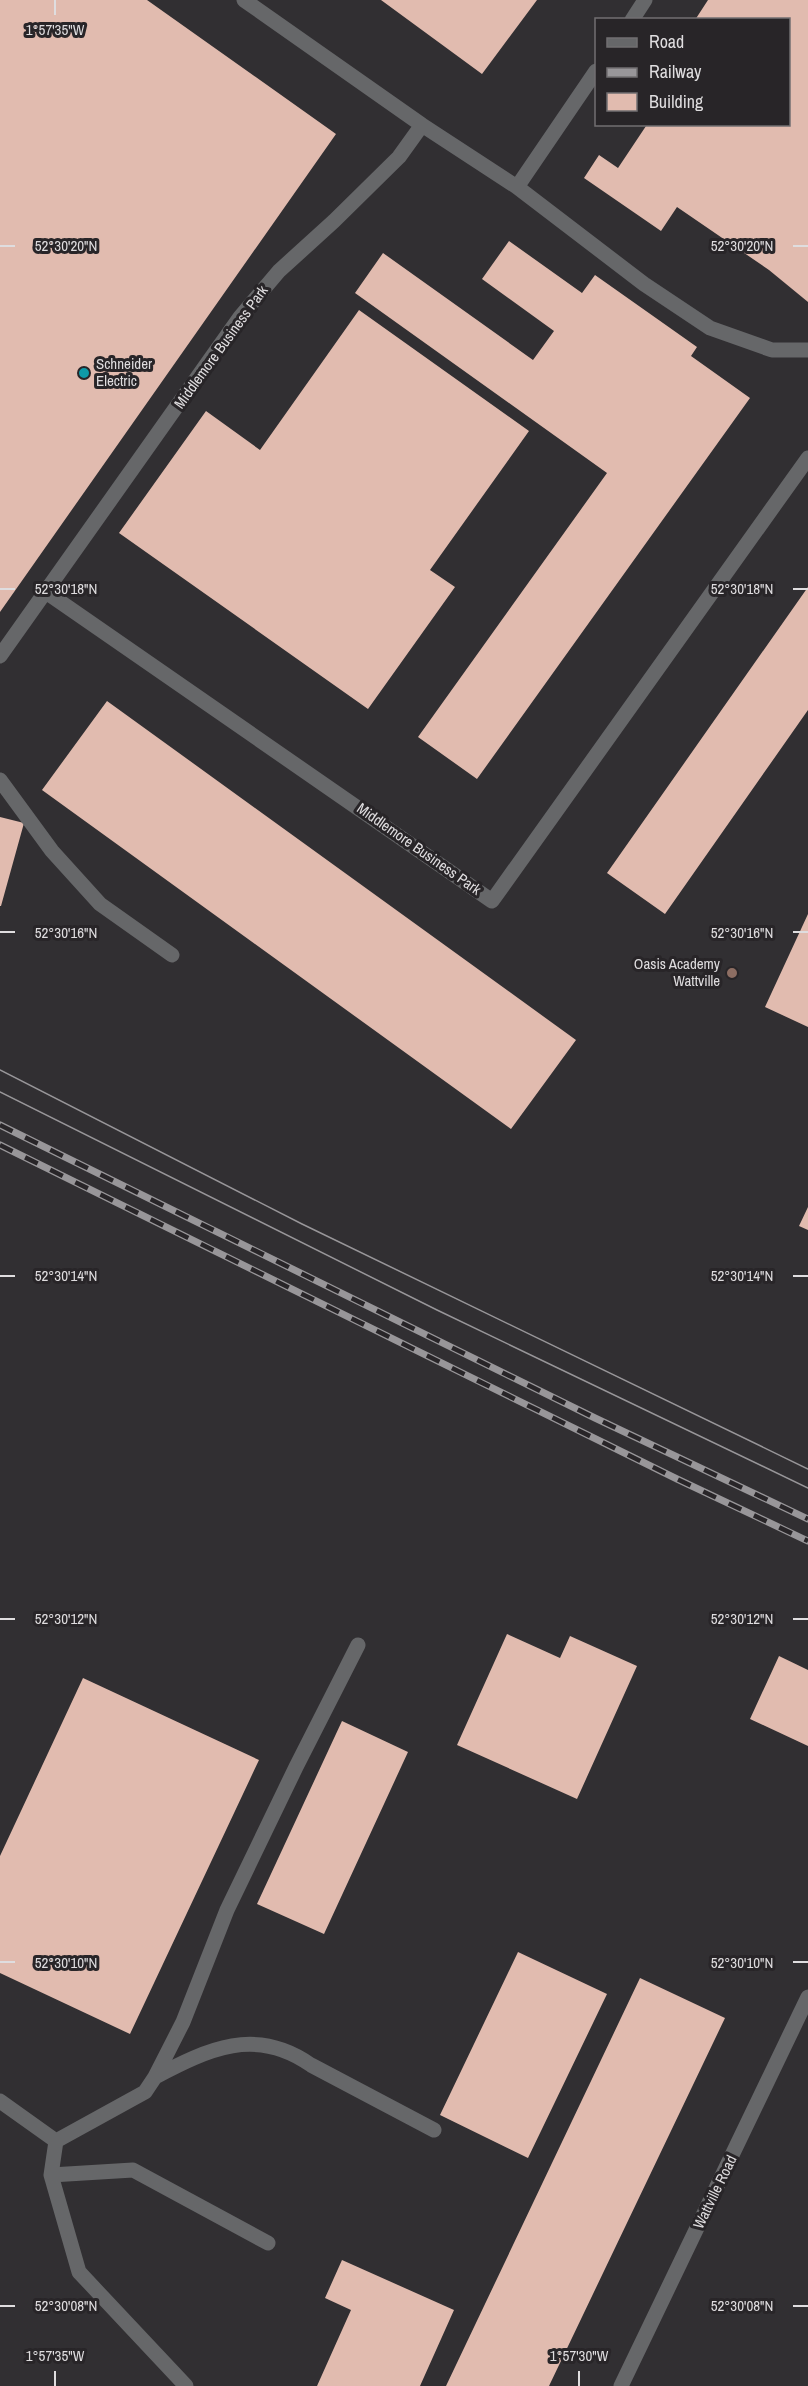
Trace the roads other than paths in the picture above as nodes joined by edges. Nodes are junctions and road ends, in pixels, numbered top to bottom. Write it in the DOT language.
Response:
graph roads {
  1 [pos="244,0"];
  2 [pos="645,0"];
  3 [pos="633,18"];
  4 [pos="595,74"];
  5 [pos="422,125"];
  6 [pos="517,188"];
  7 [pos="808,350"];
  8 [pos="808,458"];
  9 [pos="46,592"];
  10 [pos="0,657"];
  11 [pos="0,780"];
  12 [pos="172,955"];
  13 [pos="358,1645"];
  14 [pos="808,1997"];
  15 [pos="155,2077"];
  16 [pos="0,2101"];
  17 [pos="434,2130"];
  18 [pos="56,2141"];
  19 [pos="51,2175"];
  20 [pos="268,2243"];
  21 [pos="186,2386"];
  22 [pos="621,2386"];
  1 -- 5 [label="street"];
  2 -- 3 [label="street"];
  4 -- 6 [label="street"];
  5 -- 6 [label="street"];
  5 -- 9 [label="street, Middlemore Business Park"];
  6 -- 7 [label="street"];
  8 -- 9 [label="street, Middlemore Business Park"];
  9 -- 10 [label="street, Middlemore Business Park"];
  11 -- 12 [label="street"];
  13 -- 15 [label="street"];
  14 -- 22 [label="street, Wattville Road"];
  15 -- 17 [label="street"];
  15 -- 18 [label="street"];
  16 -- 18 [label="street"];
  18 -- 19 [label="street"];
  19 -- 20 [label="street"];
  19 -- 21 [label="street"];
}
